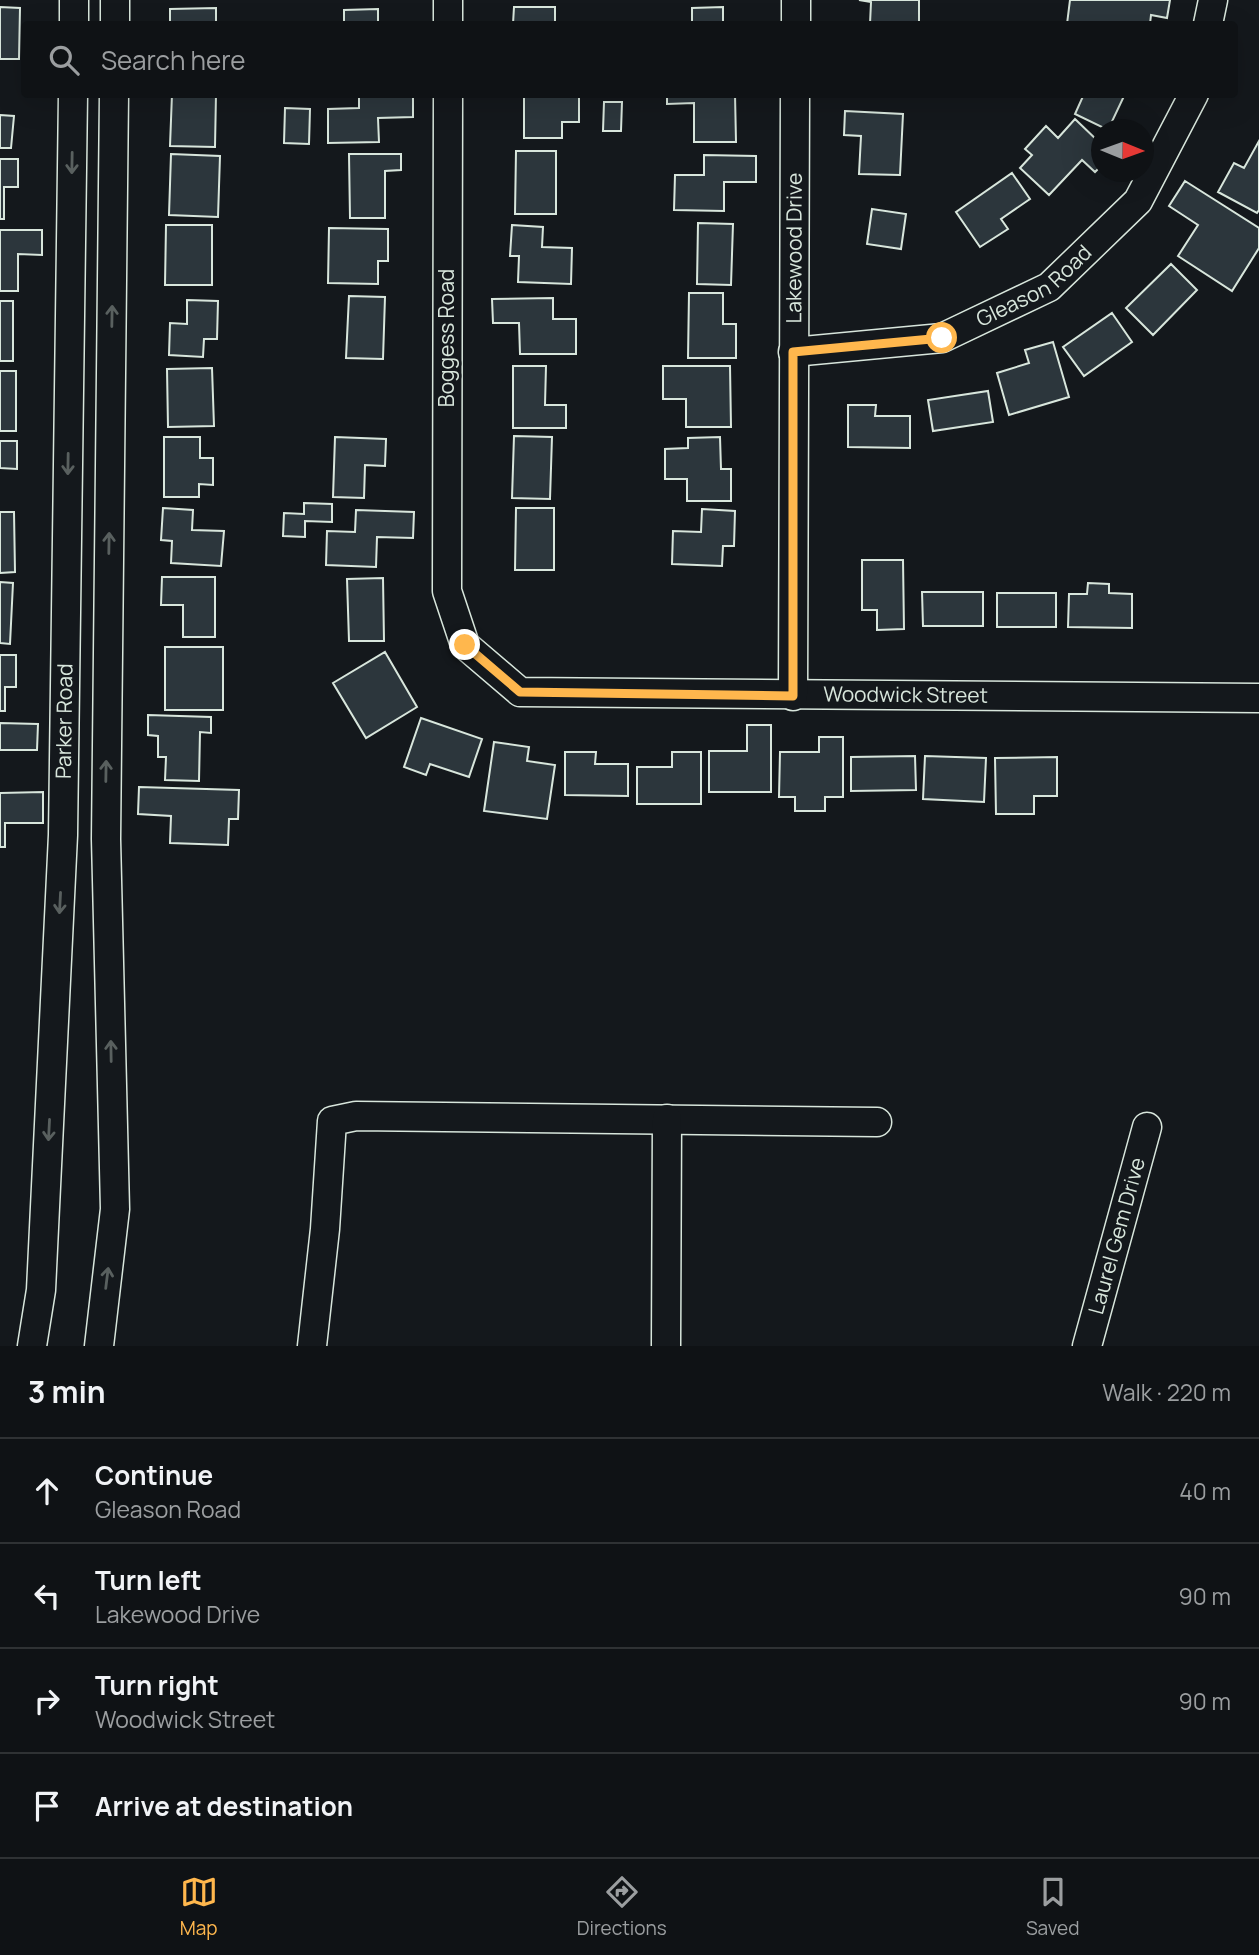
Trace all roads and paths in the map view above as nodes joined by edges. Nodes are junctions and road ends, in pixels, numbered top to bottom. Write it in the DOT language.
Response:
graph roads {
  1 [pos="74,0"];
  2 [pos="116,0"];
  3 [pos="448,0"];
  4 [pos="796,0"];
  5 [pos="1213,0"];
  6 [pos="74,21"];
  7 [pos="115,21"];
  8 [pos="448,21"];
  9 [pos="796,21"];
  10 [pos="1209,21"];
  11 [pos="73,98"];
  12 [pos="114,98"];
  13 [pos="448,98"];
  14 [pos="795,98"];
  15 [pos="1192,98"];
  16 [pos="793,352"];
  17 [pos="69,410"];
  18 [pos="111,411"];
  19 [pos="447,582"];
  20 [pos="793,696"];
  21 [pos="1259,698"];
  22 [pos="667,1118"];
  23 [pos="877,1122"];
  24 [pos="1147,1126"];
  25 [pos="32,1346"];
  26 [pos="99,1346"];
  27 [pos="312,1346"];
  28 [pos="666,1346"];
  29 [pos="1087,1346"];
  1 -- 6 [label="street"];
  2 -- 7 [label="street"];
  3 -- 8 [label="street"];
  4 -- 9 [label="street"];
  5 -- 10 [label="street"];
  11 -- 17 [label="street, Parker Road, one-way"];
  18 -- 12 [label="street, Parker Road, one-way"];
  13 -- 19 [label="street, Boggess Road"];
  14 -- 16 [label="street, Lakewood Drive"];
  15 -- 16 [label="street, Gleason Road"];
  16 -- 20 [label="street, Lakewood Drive"];
  17 -- 18 [label="street"];
  17 -- 25 [label="street, Parker Road, one-way"];
  26 -- 18 [label="street, Parker Road, one-way"];
  19 -- 20 [label="street, Woodwick Street"];
  20 -- 21 [label="street, Woodwick Street"];
  22 -- 23 [label="street"];
  22 -- 27 [label="street"];
  22 -- 28 [label="street"];
  24 -- 29 [label="street, Laurel Gem Drive"];
}
